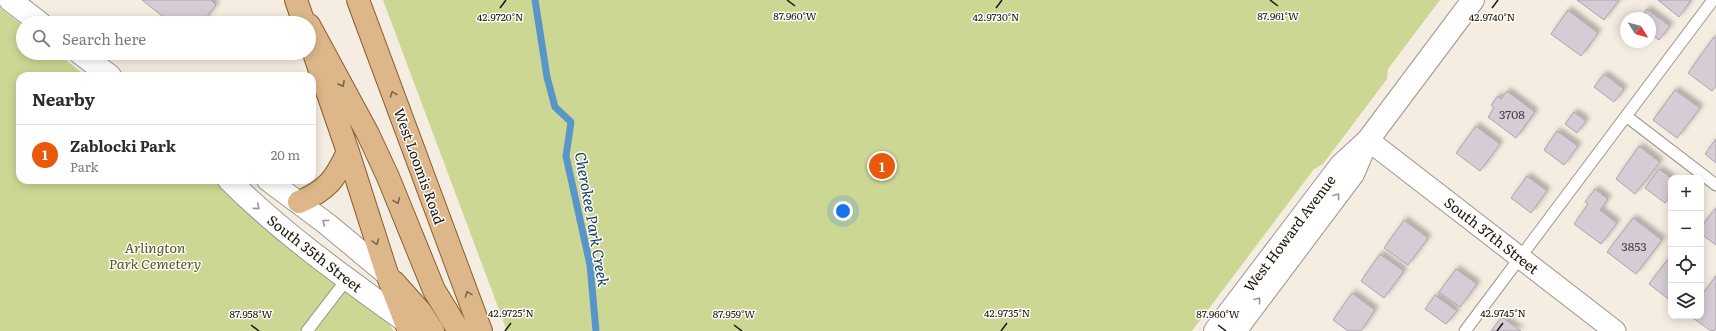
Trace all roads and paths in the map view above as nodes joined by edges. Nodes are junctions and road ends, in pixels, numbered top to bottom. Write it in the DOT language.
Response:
graph roads {
  1 [pos="10,0"];
  2 [pos="358,0"];
  3 [pos="1473,0"];
  4 [pos="1713,0"];
  5 [pos="31,16"];
  6 [pos="316,39"];
  7 [pos="316,59"];
  8 [pos="89,60"];
  9 [pos="105,72"];
  10 [pos="1626,116"];
  11 [pos="1368,140"];
  12 [pos="348,152"];
  13 [pos="233,184"];
  14 [pos="274,184"];
  15 [pos="1716,185"];
  16 [pos="300,202"];
  17 [pos="1520,257"];
  18 [pos="387,274"];
  19 [pos="347,279"];
  20 [pos="407,326"];
  21 [pos="307,331"];
  22 [pos="433,331"];
  23 [pos="459,331"];
  24 [pos="481,331"];
  25 [pos="1215,331"];
  26 [pos="1235,331"];
  27 [pos="1465,331"];
  28 [pos="1615,331"];
  1 -- 5 [label="street"];
  24 -- 2 [label="main road, West Loomis Road, one-way"];
  3 -- 11 [label="street, West Howard Avenue"];
  4 -- 10 [label="lane"];
  6 -- 23 [label="main road, one-way"];
  7 -- 12 [label="main road"];
  8 -- 9 [label="street"];
  10 -- 15 [label="lane"];
  10 -- 17 [label="lane"];
  11 -- 17 [label="street, South 37th Street"];
  11 -- 25 [label="street, West Howard Avenue"];
  26 -- 11 [label="street, West Howard Avenue, one-way"];
  12 -- 16 [label="main road"];
  12 -- 18 [label="main road, one-way"];
  13 -- 19 [label="street, South 35th Street, one-way"];
  14 -- 16 [label="street, South 35th Street"];
  18 -- 16 [label="street, South 35th Street, one-way"];
  17 -- 27 [label="lane"];
  17 -- 28 [label="street, South 37th Street"];
  18 -- 20 [label="main road"];
  18 -- 22 [label="main road"];
  19 -- 20 [label="street, South 35th Street"];
  19 -- 21 [label="lane"];
}
